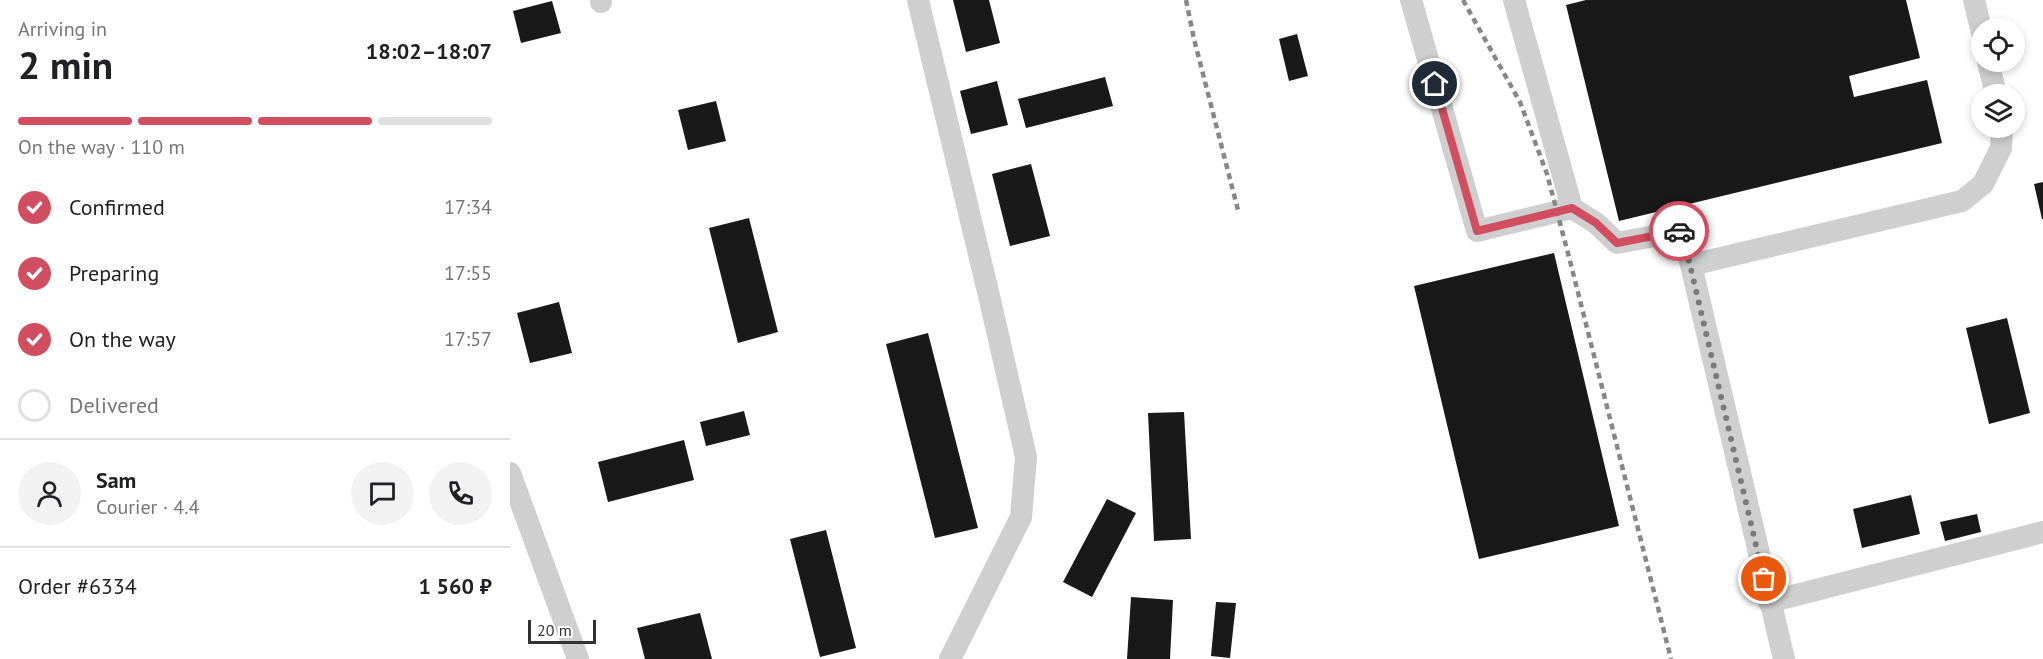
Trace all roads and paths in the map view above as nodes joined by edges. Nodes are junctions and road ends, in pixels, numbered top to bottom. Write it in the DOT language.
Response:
graph roads {
  1 [pos="918,0"];
  2 [pos="1411,0"];
  3 [pos="1514,0"];
  4 [pos="1974,0"];
  5 [pos="1978,18"];
  6 [pos="2002,138"];
  7 [pos="1572,208"];
  8 [pos="1690,265"];
  9 [pos="510,473"];
  10 [pos="2043,532"];
  11 [pos="1769,602"];
  12 [pos="578,659"];
  13 [pos="950,659"];
  14 [pos="1784,659"];
  1 -- 13 [label="lane"];
  2 -- 7 [label="lane"];
  3 -- 7 [label="lane"];
  4 -- 5 [label="lane"];
  6 -- 8 [label="lane"];
  7 -- 8 [label="lane"];
  8 -- 11 [label="lane"];
  9 -- 12 [label="lane"];
  10 -- 11 [label="lane"];
  11 -- 14 [label="lane"];
}
